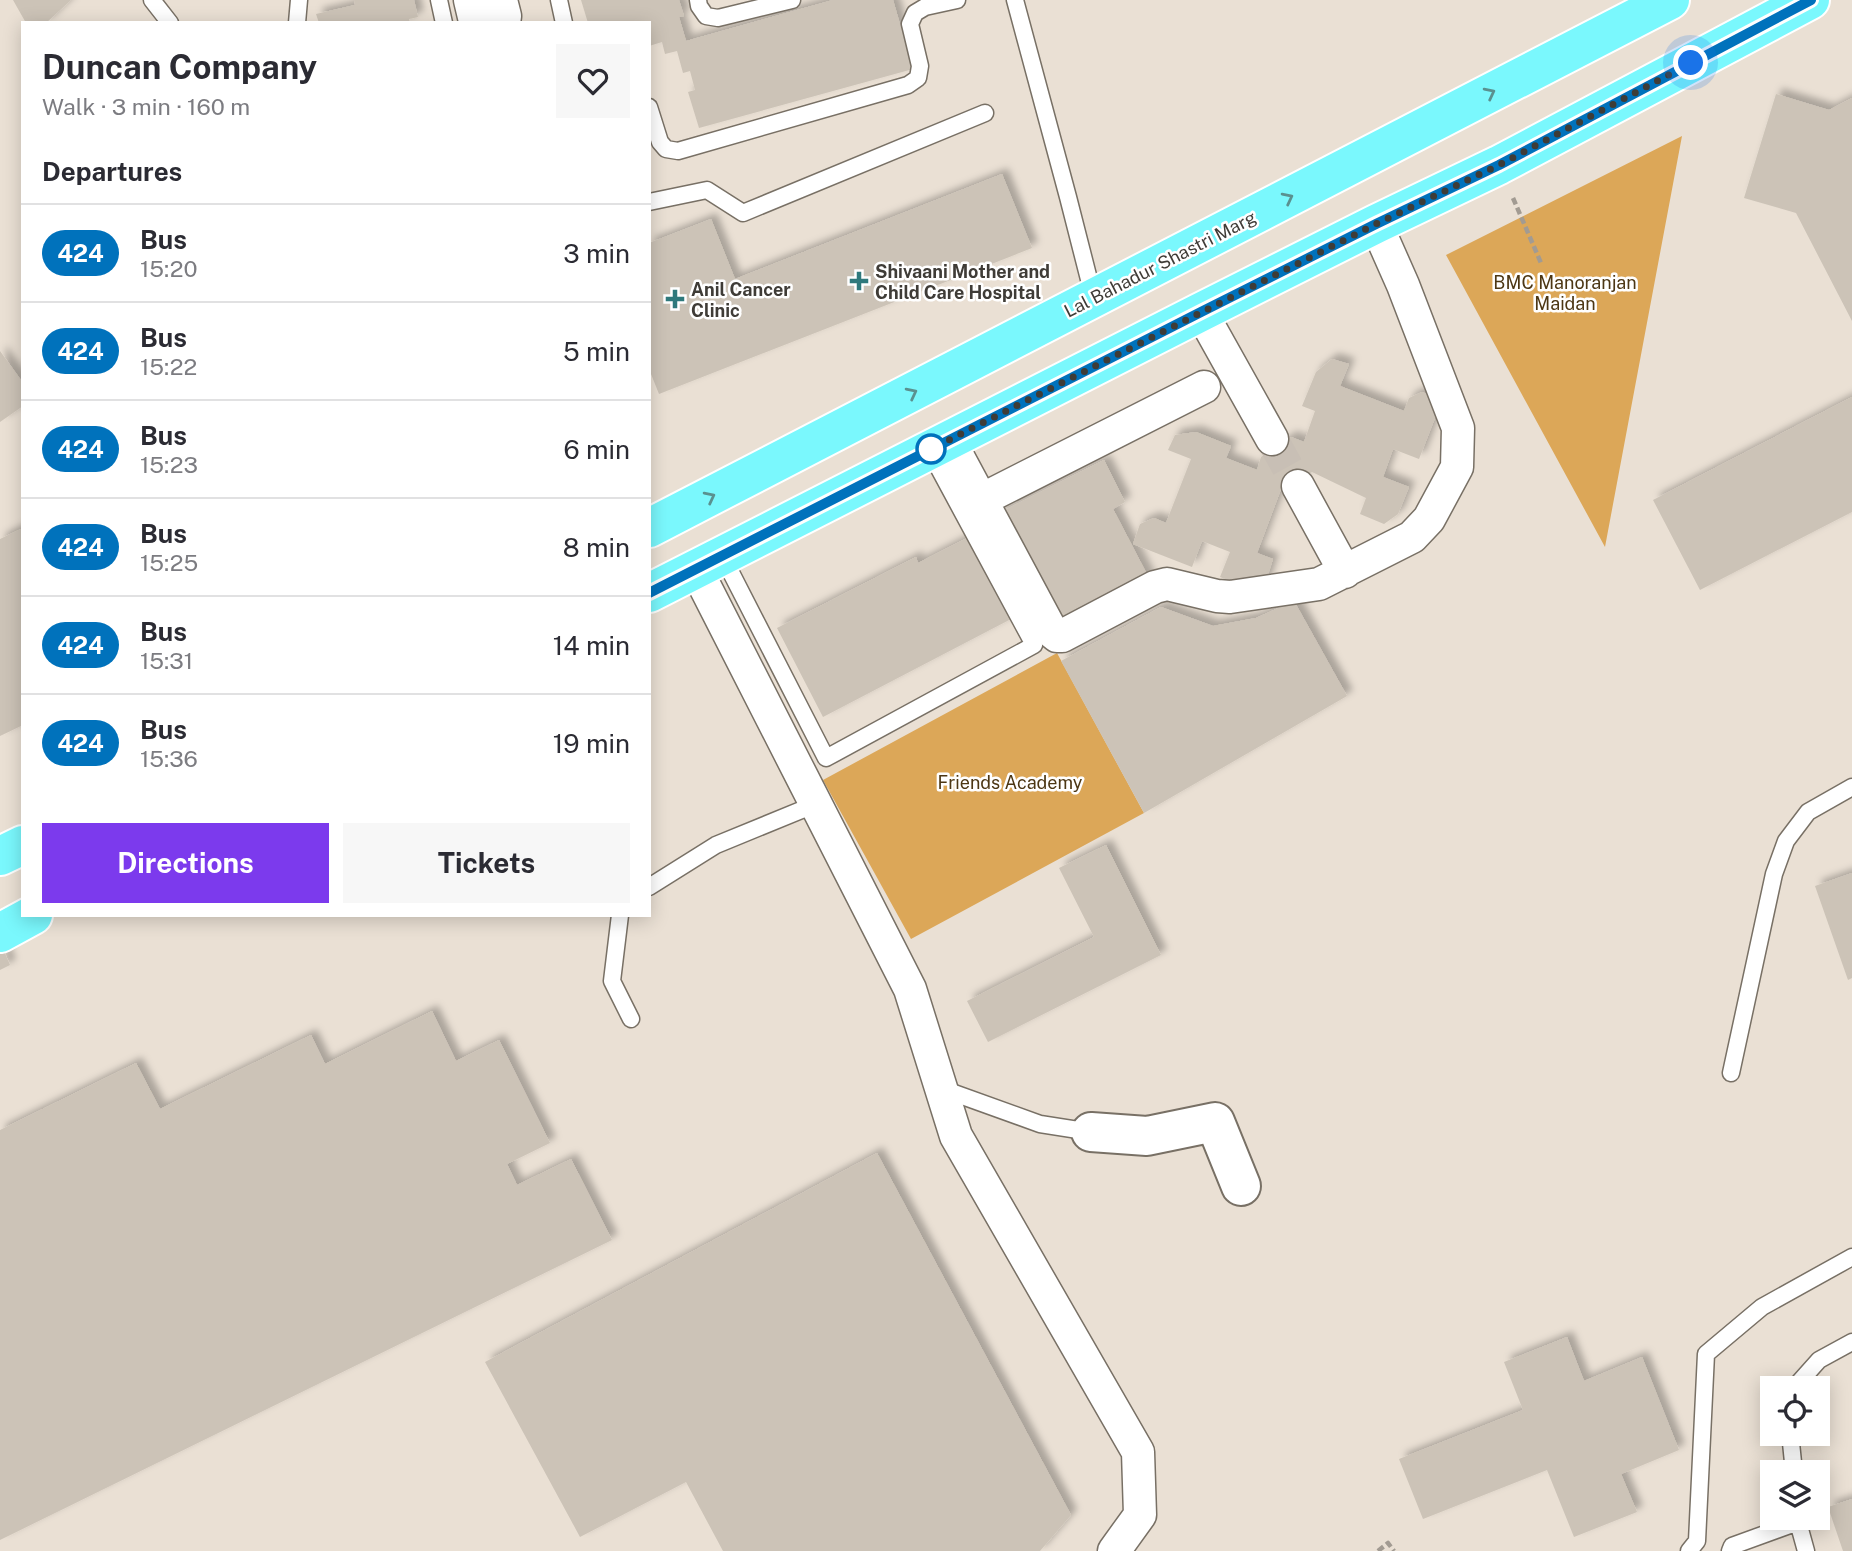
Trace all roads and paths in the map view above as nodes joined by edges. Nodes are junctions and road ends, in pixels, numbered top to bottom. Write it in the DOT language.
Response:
graph roads {
  1 [pos="152,0"];
  2 [pos="299,0"];
  3 [pos="439,0"];
  4 [pos="470,0"];
  5 [pos="502,0"];
  6 [pos="559,0"];
  7 [pos="698,0"];
  8 [pos="792,0"];
  9 [pos="957,0"];
  10 [pos="1015,0"];
  11 [pos="1811,0"];
  12 [pos="1646,6"];
  13 [pos="168,21"];
  14 [pos="298,21"];
  15 [pos="444,21"];
  16 [pos="477,21"];
  17 [pos="504,21"];
  18 [pos="564,21"];
  19 [pos="651,113"];
  20 [pos="985,113"];
  21 [pos="1499,165"];
  22 [pos="651,202"];
  23 [pos="1376,224"];
  24 [pos="1541,263"];
  25 [pos="1094,299"];
  26 [pos="1201,312"];
  27 [pos="1204,387"];
  28 [pos="1272,439"];
  29 [pos="939,445"];
  30 [pos="1298,486"];
  31 [pos="981,499"];
  32 [pos="651,527"];
  33 [pos="709,562"];
  34 [pos="1345,572"];
  35 [pos="651,592"];
  36 [pos="1852,787"];
  37 [pos="816,804"];
  38 [pos="21,846"];
  39 [pos="0,856"];
  40 [pos="651,886"];
  41 [pos="29,917"];
  42 [pos="620,917"];
  43 [pos="0,933"];
  44 [pos="631,1019"];
  45 [pos="1731,1073"];
  46 [pos="940,1088"];
  47 [pos="1091,1132"];
  48 [pos="1241,1186"];
  49 [pos="1852,1257"];
  50 [pos="1852,1342"];
  51 [pos="1805,1376"];
  52 [pos="1773,1530"];
  53 [pos="1801,1530"];
  54 [pos="1114,1551"];
  55 [pos="1378,1551"];
  56 [pos="1394,1551"];
  57 [pos="1689,1551"];
  58 [pos="1730,1551"];
  59 [pos="1806,1551"];
  1 -- 13 [label="lane"];
  2 -- 14 [label="lane"];
  3 -- 15 [label="lane"];
  4 -- 16 [label="street"];
  5 -- 17 [label="street"];
  6 -- 18 [label="lane"];
  7 -- 8 [label="lane"];
  9 -- 19 [label="lane"];
  10 -- 25 [label="lane"];
  11 -- 21 [label="main road"];
  25 -- 12 [label="main road, Lal Bahadur Shastri Marg, one-way"];
  20 -- 22 [label="lane"];
  21 -- 23 [label="main road"];
  21 -- 24 [label="path"];
  23 -- 26 [label="main road"];
  23 -- 34 [label="street"];
  32 -- 25 [label="main road, Lal Bahadur Shastri Marg, one-way"];
  26 -- 28 [label="street"];
  26 -- 29 [label="main road"];
  27 -- 31 [label="street"];
  29 -- 31 [label="street"];
  29 -- 33 [label="main road"];
  29 -- 33 [label="lane"];
  30 -- 34 [label="street"];
  31 -- 34 [label="street"];
  33 -- 35 [label="main road"];
  33 -- 37 [label="street"];
  36 -- 45 [label="lane"];
  37 -- 40 [label="lane"];
  37 -- 46 [label="street"];
  38 -- 39 [label="main road"];
  41 -- 43 [label="main road"];
  42 -- 44 [label="lane"];
  46 -- 47 [label="lane"];
  46 -- 54 [label="street"];
  47 -- 48 [label="street"];
  49 -- 57 [label="lane"];
  50 -- 51 [label="lane"];
  52 -- 58 [label="lane"];
  53 -- 59 [label="lane"];
  55 -- 56 [label="path"];
}
